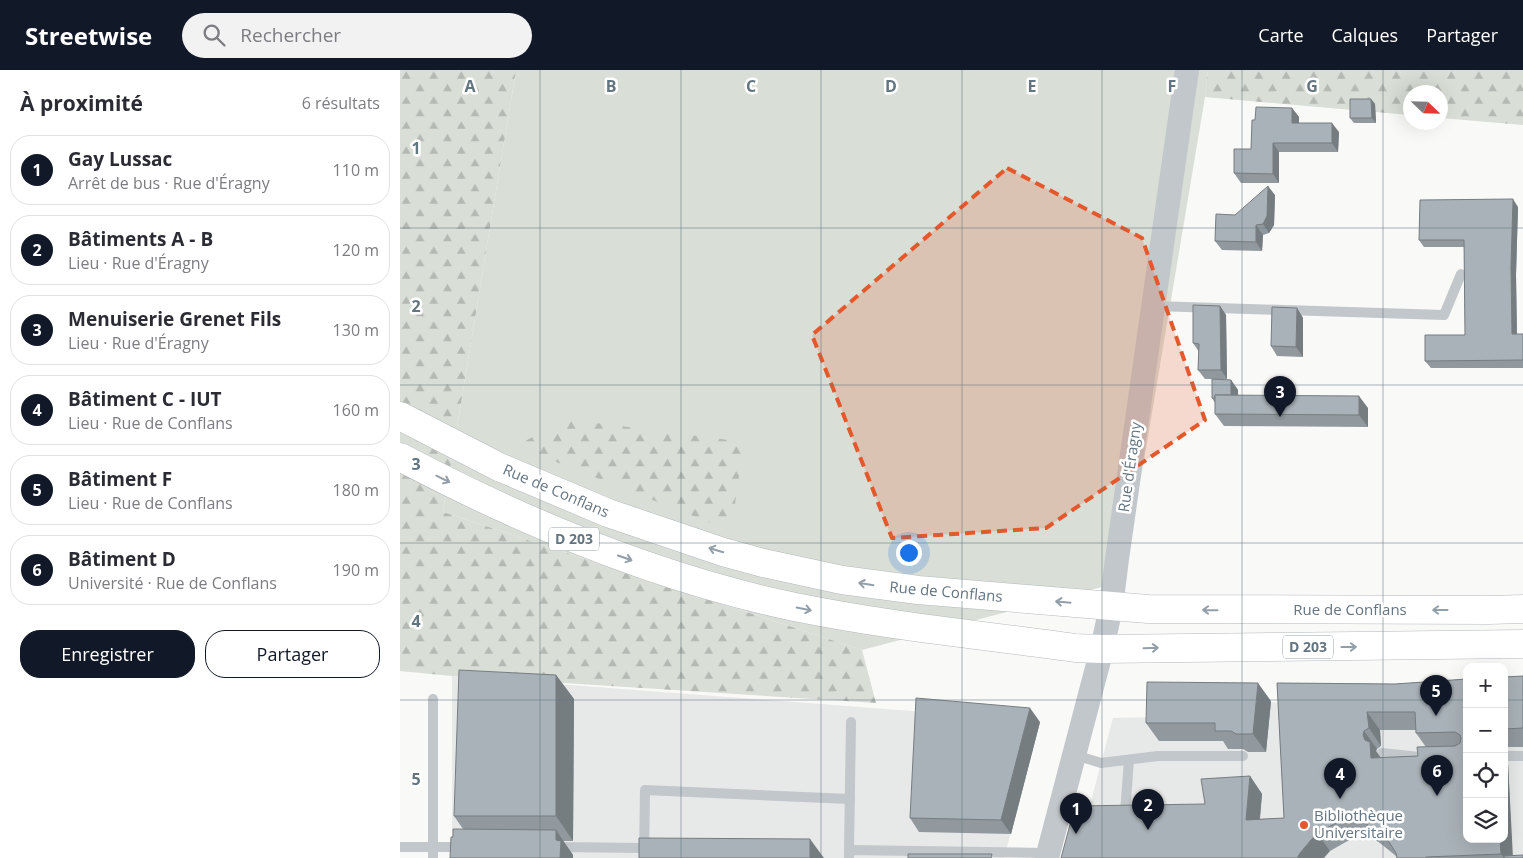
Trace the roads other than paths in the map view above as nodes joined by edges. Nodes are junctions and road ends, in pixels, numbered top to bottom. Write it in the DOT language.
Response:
graph roads {
  1 [pos="1187,70"];
  2 [pos="1461,274"];
  3 [pos="1154,306"];
  4 [pos="400,416"];
  5 [pos="400,457"];
  6 [pos="1112,607"];
  7 [pos="1523,609"];
  8 [pos="1523,644"];
  9 [pos="1102,649"];
  10 [pos="433,699"];
  11 [pos="851,722"];
  12 [pos="1382,753"];
  13 [pos="1075,755"];
  14 [pos="1243,756"];
  15 [pos="1508,756"];
  16 [pos="1523,756"];
  17 [pos="1439,758"];
  18 [pos="1129,760"];
  19 [pos="850,799"];
  20 [pos="1125,813"];
  21 [pos="400,847"];
  22 [pos="433,847"];
  23 [pos="472,847"];
  24 [pos="548,847"];
  25 [pos="644,853"];
  26 [pos="849,854"];
  27 [pos="1048,856"];
  28 [pos="433,858"];
  1 -- 3 [label="street, Rue d'Éragny"];
  2 -- 3 [label="lane"];
  3 -- 6 [label="street, Rue d'Éragny"];
  6 -- 4 [label="main road, Rue de Conflans / D 203, one-way"];
  5 -- 9 [label="main road, D 203, one-way"];
  7 -- 6 [label="main road, Rue de Conflans / D 203, one-way"];
  6 -- 9 [label="street, Rue d'Éragny"];
  9 -- 8 [label="main road, D 203, one-way"];
  9 -- 13 [label="street, Rue d'Éragny"];
  10 -- 22 [label="lane"];
  11 -- 19 [label="lane"];
  12 -- 17 [label="lane"];
  13 -- 18 [label="lane"];
  13 -- 27 [label="street, Rue d'Éragny"];
  14 -- 18 [label="lane"];
  15 -- 16 [label="lane"];
  18 -- 20 [label="lane"];
  19 -- 25 [label="lane"];
  19 -- 26 [label="lane"];
  21 -- 22 [label="lane"];
  22 -- 23 [label="lane"];
  22 -- 28 [label="lane"];
  24 -- 25 [label="lane"];
  26 -- 27 [label="lane"];
}
